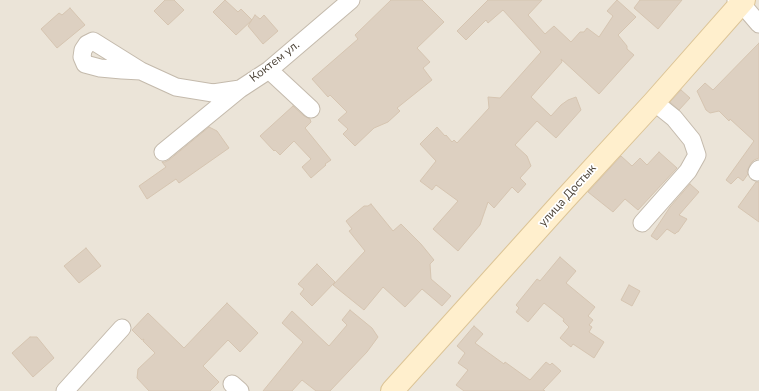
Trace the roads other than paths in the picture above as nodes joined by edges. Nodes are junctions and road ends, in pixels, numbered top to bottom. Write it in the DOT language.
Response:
graph roads {
  1 [pos="351,0"];
  2 [pos="740,1"];
  3 [pos="759,24"];
  4 [pos="269,70"];
  5 [pos="141,71"];
  6 [pos="240,89"];
  7 [pos="654,102"];
  8 [pos="311,109"];
  9 [pos="163,152"];
  10 [pos="642,223"];
  11 [pos="122,328"];
  12 [pos="65,391"];
  13 [pos="392,391"];
  1 -- 4 [label="street, Коктем ул."];
  2 -- 3 [label="street"];
  2 -- 7 [label="main road, улица Достык"];
  4 -- 6 [label="street, Коктем ул."];
  4 -- 8 [label="street"];
  5 -- 6 [label="street, Коктем ул."];
  6 -- 9 [label="street"];
  7 -- 10 [label="street"];
  7 -- 13 [label="main road, улица Достык"];
  11 -- 12 [label="street"];
}
